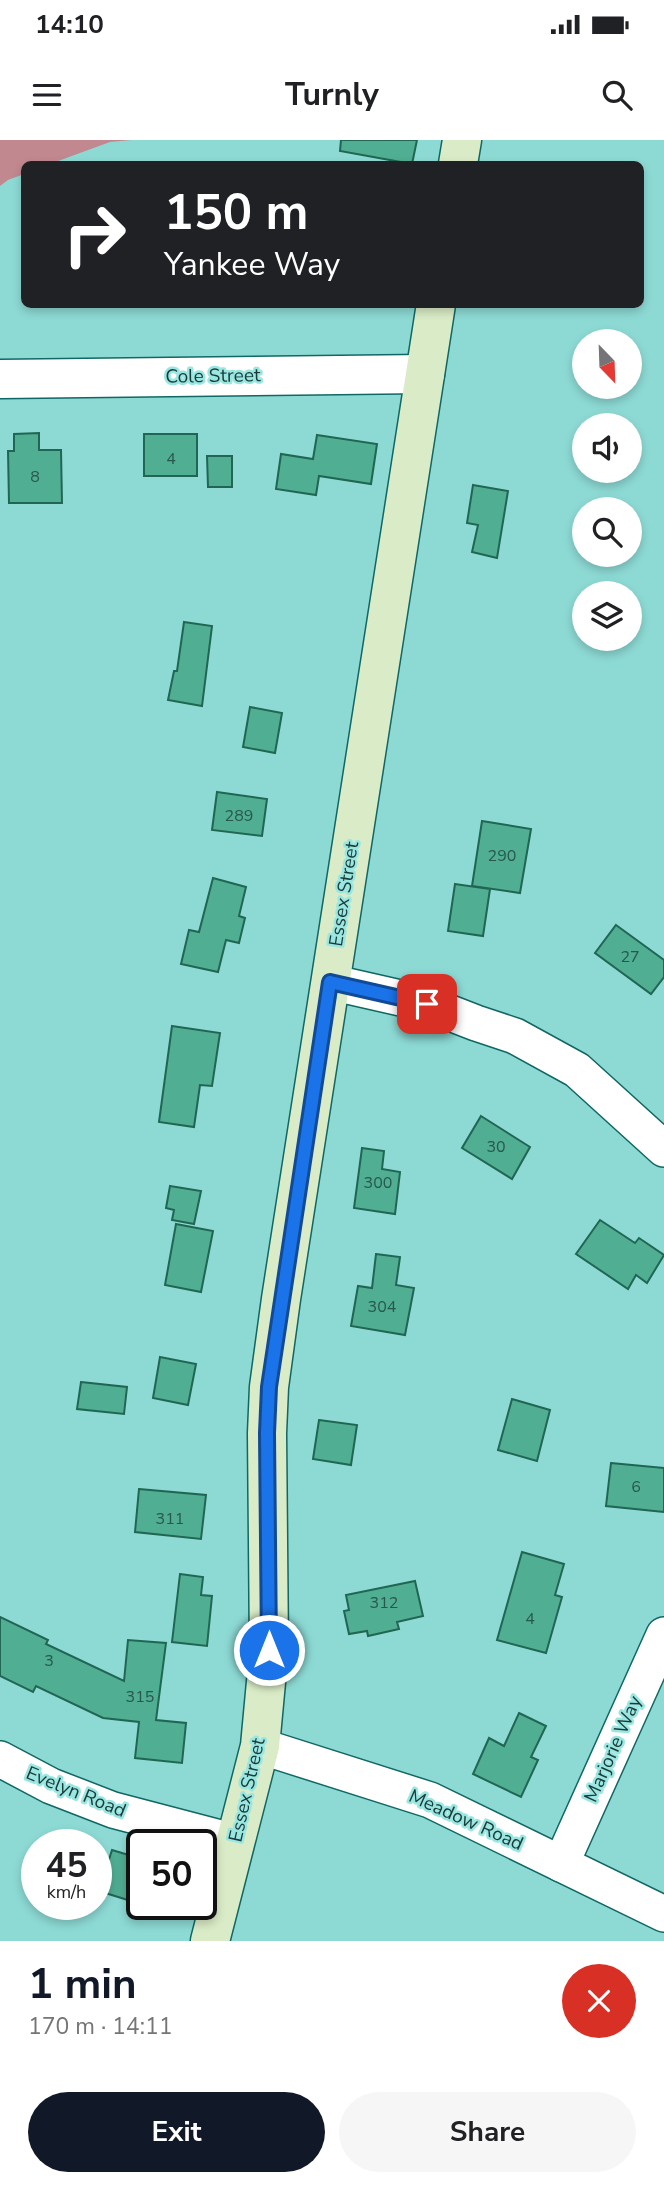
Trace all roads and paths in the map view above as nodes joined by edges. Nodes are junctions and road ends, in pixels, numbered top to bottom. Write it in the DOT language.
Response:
graph roads {
  1 [pos="462,140"];
  2 [pos="458,161"];
  3 [pos="435,308"];
  4 [pos="425,374"];
  5 [pos="0,379"];
  6 [pos="330,982"];
  7 [pos="664,1149"];
  8 [pos="664,1635"];
  9 [pos="260,1746"];
  10 [pos="0,1759"];
  11 [pos="235,1842"];
  12 [pos="561,1864"];
  13 [pos="664,1914"];
  14 [pos="210,1941"];
  1 -- 2 [label="main road"];
  3 -- 4 [label="main road, Essex Street"];
  4 -- 5 [label="street, Cole Street"];
  4 -- 6 [label="main road, Essex Street"];
  6 -- 7 [label="street"];
  6 -- 9 [label="main road, Essex Street"];
  8 -- 12 [label="street, Marjorie Way"];
  9 -- 11 [label="main road, Essex Street"];
  9 -- 12 [label="street, Meadow Road"];
  10 -- 11 [label="street, Evelyn Road"];
  11 -- 14 [label="main road, Essex Street"];
  12 -- 13 [label="street, Meadow Road"];
}
